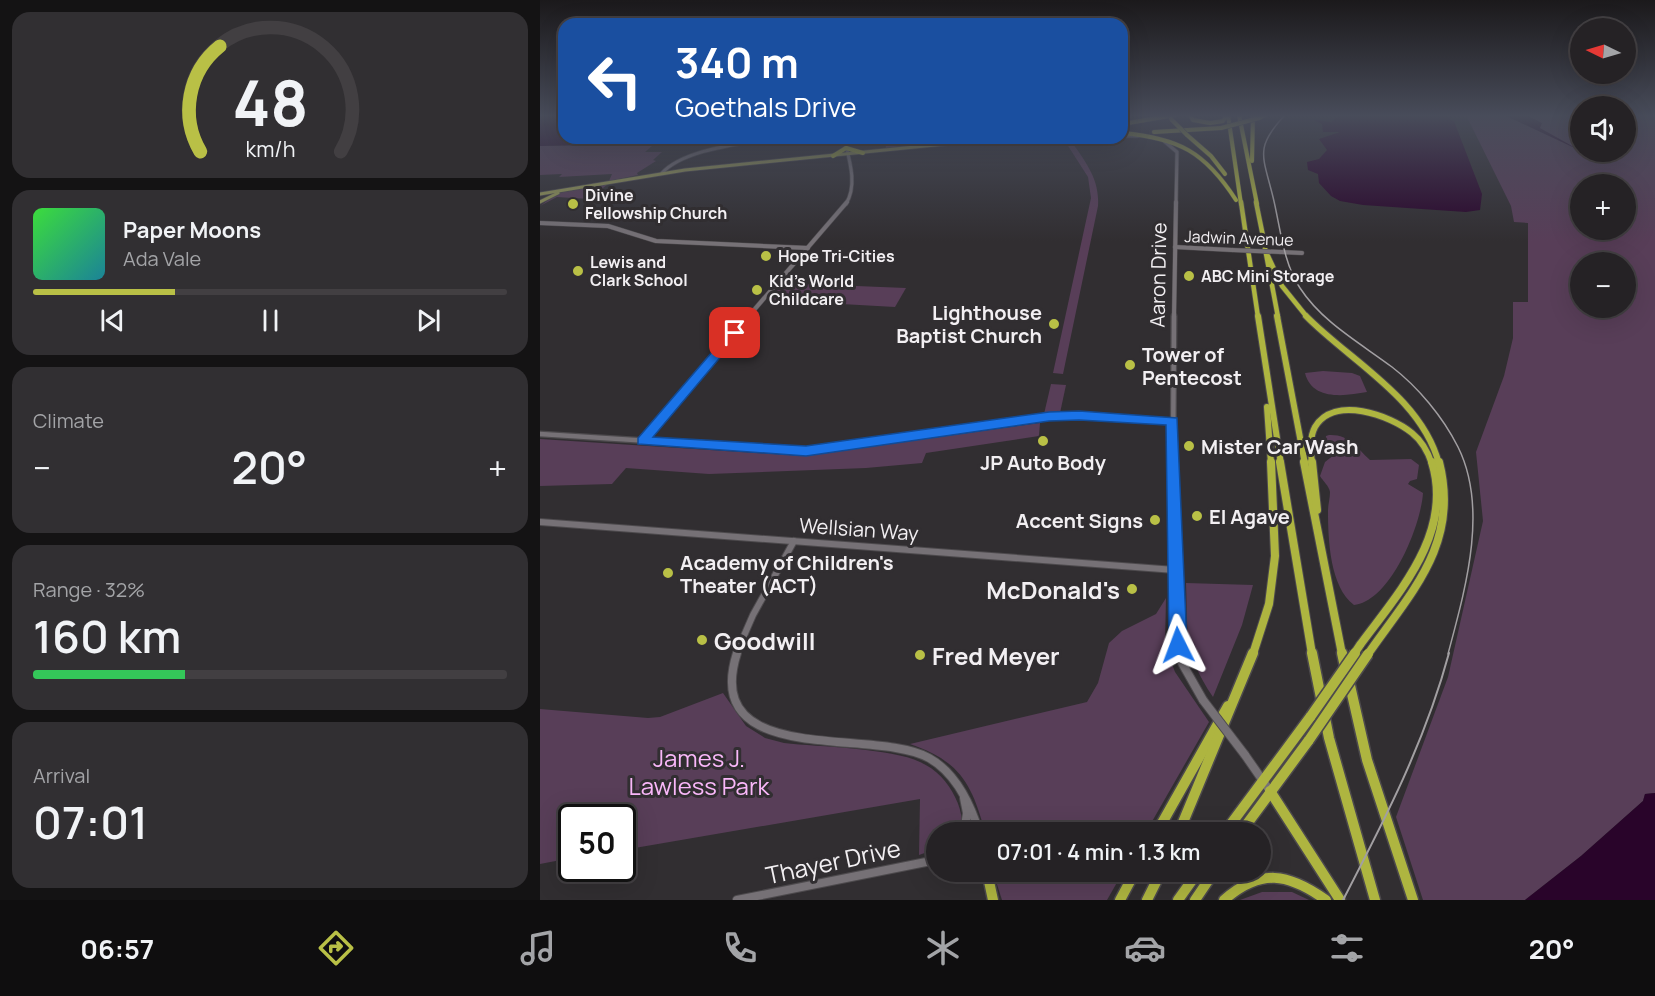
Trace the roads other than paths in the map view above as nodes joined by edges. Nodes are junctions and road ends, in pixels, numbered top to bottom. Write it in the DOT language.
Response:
graph roads {
  1 [pos="691,157"];
  2 [pos="823,157"];
  3 [pos="847,157"];
  4 [pos="1177,157"];
  5 [pos="1201,157"];
  6 [pos="1212,157"];
  7 [pos="1234,157"];
  8 [pos="1247,157"];
  9 [pos="1251,157"];
  10 [pos="662,173"];
  11 [pos="1252,181"];
  12 [pos="573,188"];
  13 [pos="553,192"];
  14 [pos="540,194"];
  15 [pos="549,197"];
  16 [pos="1236,200"];
  17 [pos="540,202"];
  18 [pos="540,222"];
  19 [pos="1264,243"];
  20 [pos="808,248"];
  21 [pos="1175,248"];
  22 [pos="1248,248"];
  23 [pos="1302,253"];
  24 [pos="1264,365"];
  25 [pos="1172,421"];
  26 [pos="540,434"];
  27 [pos="642,441"];
  28 [pos="540,522"];
  29 [pos="1318,537"];
  30 [pos="794,541"];
  31 [pos="1175,570"];
  32 [pos="1243,681"];
  33 [pos="1262,781"];
  34 [pos="1270,792"];
  35 [pos="963,793"];
  36 [pos="966,822"];
  37 [pos="975,822"];
  38 [pos="1163,822"];
  39 [pos="1183,822"];
  40 [pos="1233,822"];
  41 [pos="1248,822"];
  42 [pos="926,862"];
  43 [pos="989,882"];
  44 [pos="1130,882"];
  45 [pos="1156,882"];
  46 [pos="1191,882"];
  47 [pos="1207,882"];
  48 [pos="757,898"];
  49 [pos="737,900"];
  50 [pos="993,900"];
  51 [pos="1120,900"];
  52 [pos="1147,900"];
  53 [pos="1178,900"];
  54 [pos="1195,900"];
  55 [pos="1224,900"];
  56 [pos="1326,900"];
  57 [pos="1340,900"];
  58 [pos="1375,900"];
  59 [pos="1413,900"];
  1 -- 10 [label="street"];
  2 -- 10 [label="main road"];
  3 -- 20 [label="street"];
  4 -- 21 [label="street, Aaron Drive"];
  5 -- 16 [label="highway"];
  6 -- 16 [label="highway, bridge"];
  7 -- 22 [label="highway"];
  8 -- 11 [label="highway"];
  9 -- 11 [label="highway"];
  10 -- 12 [label="main road"];
  11 -- 19 [label="highway"];
  12 -- 13 [label="main road"];
  12 -- 15 [label="main road"];
  13 -- 14 [label="main road"];
  13 -- 15 [label="main road"];
  15 -- 17 [label="main road"];
  16 -- 22 [label="highway"];
  18 -- 20 [label="street"];
  19 -- 29 [label="highway"];
  19 -- 34 [label="highway, bridge"];
  20 -- 27 [label="street"];
  21 -- 23 [label="street, Jadwin Avenue, bridge"];
  21 -- 25 [label="street, Aaron Drive"];
  22 -- 24 [label="highway"];
  24 -- 32 [label="highway"];
  24 -- 58 [label="highway"];
  25 -- 27 [label="street"];
  25 -- 31 [label="street, Aaron Drive"];
  26 -- 27 [label="street"];
  28 -- 30 [label="street, Wellsian Way"];
  29 -- 33 [label="highway, bridge"];
  29 -- 59 [label="highway"];
  30 -- 31 [label="street, Wellsian Way"];
  30 -- 35 [label="street"];
  31 -- 33 [label="street, Aaron Drive, bridge"];
  32 -- 38 [label="highway"];
  32 -- 39 [label="highway"];
  33 -- 34 [label="street, Aaron Drive"];
  33 -- 40 [label="highway"];
  34 -- 41 [label="highway"];
  34 -- 57 [label="highway"];
  35 -- 36 [label="street"];
  35 -- 37 [label="street"];
  42 -- 48 [label="street, Thayer Drive"];
  43 -- 50 [label="highway"];
  44 -- 51 [label="highway"];
  45 -- 52 [label="highway"];
  46 -- 53 [label="highway"];
  47 -- 54 [label="highway"];
  48 -- 49 [label="street, Thayer Drive"];
  55 -- 56 [label="highway"];
}
